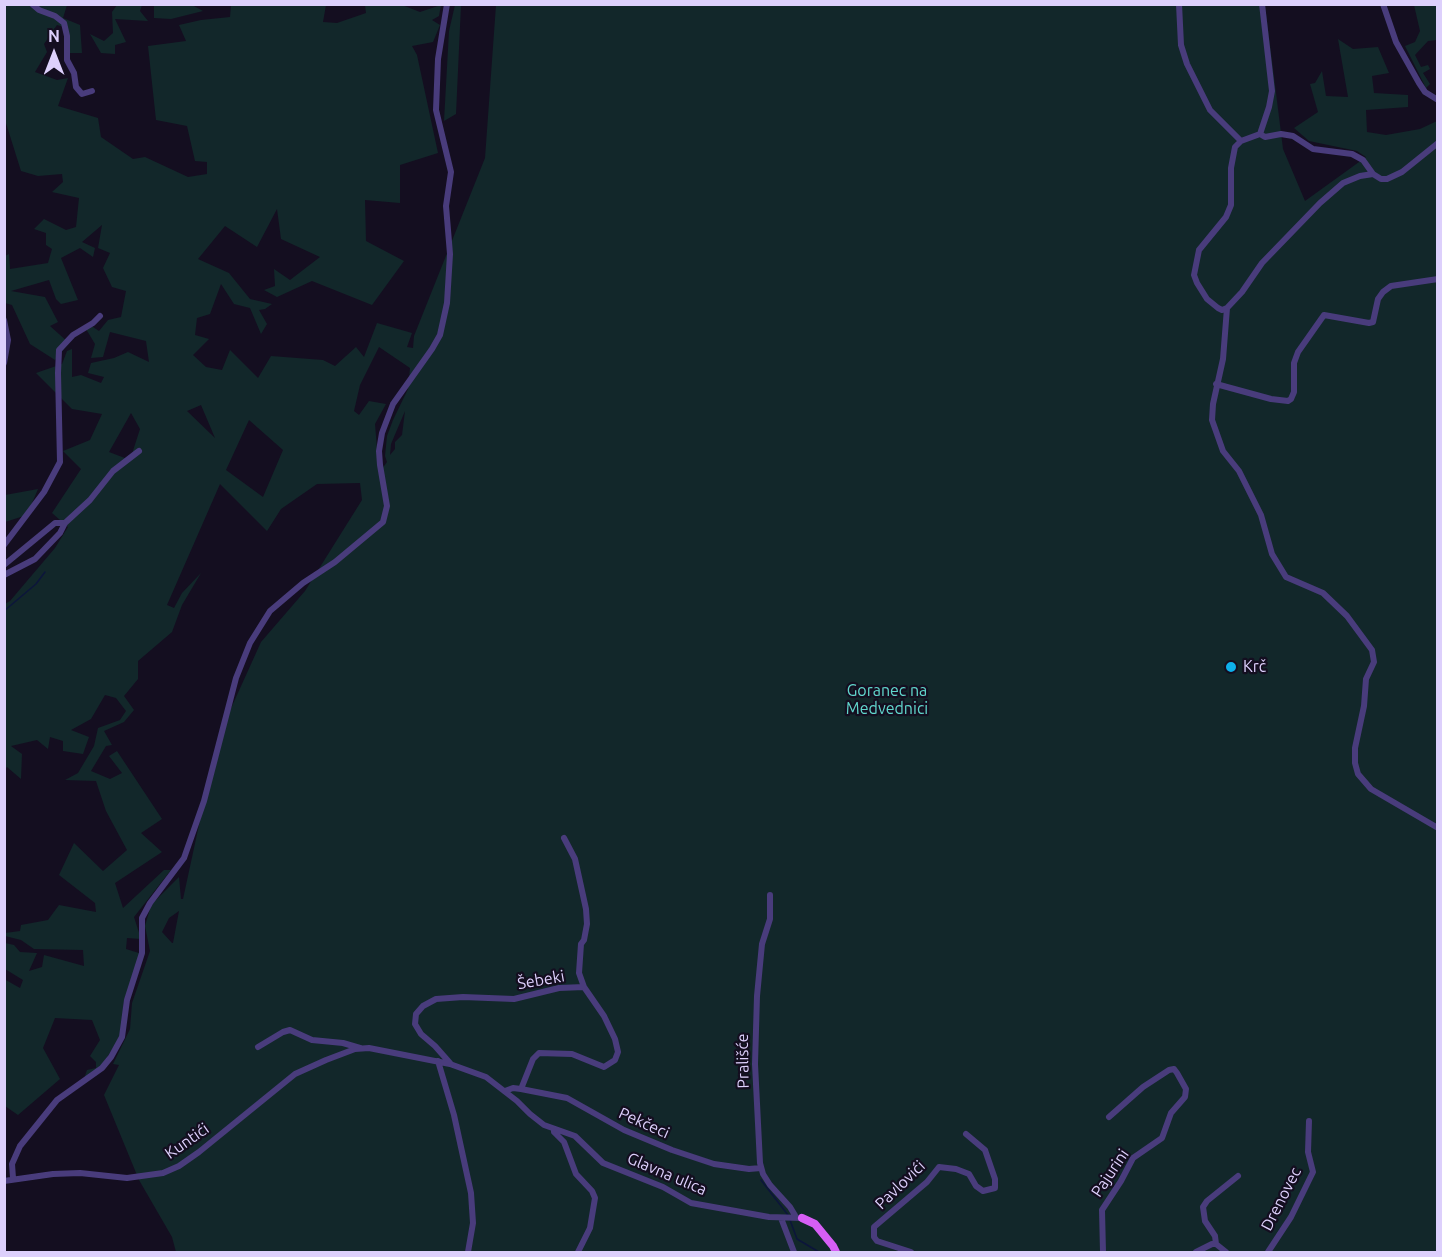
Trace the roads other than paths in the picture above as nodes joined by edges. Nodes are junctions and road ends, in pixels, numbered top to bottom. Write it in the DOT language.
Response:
graph roads {
  1 [pos="32,4"];
  2 [pos="447,4"];
  3 [pos="1179,4"];
  4 [pos="1262,4"];
  5 [pos="1383,4"];
  6 [pos="92,91"];
  7 [pos="1437,100"];
  8 [pos="1260,134"];
  9 [pos="1241,141"];
  10 [pos="1437,143"];
  11 [pos="1373,174"];
  12 [pos="1437,279"];
  13 [pos="1227,308"];
  14 [pos="100,316"];
  15 [pos="4,320"];
  16 [pos="4,363"];
  17 [pos="1216,384"];
  18 [pos="139,451"];
  19 [pos="65,523"];
  20 [pos="4,545"];
  21 [pos="4,565"];
  22 [pos="4,575"];
  23 [pos="1437,828"];
  24 [pos="564,838"];
  25 [pos="770,895"];
  26 [pos="584,987"];
  27 [pos="258,1047"];
  28 [pos="361,1048"];
  29 [pos="438,1062"];
  30 [pos="450,1064"];
  31 [pos="521,1089"];
  32 [pos="505,1091"];
  33 [pos="1109,1117"];
  34 [pos="1309,1121"];
  35 [pos="554,1129"];
  36 [pos="966,1134"];
  37 [pos="760,1168"];
  38 [pos="1238,1176"];
  39 [pos="13,1178"];
  40 [pos="4,1181"];
  41 [pos="792,1217"];
  42 [pos="1216,1244"];
  43 [pos="468,1252"];
  44 [pos="578,1252"];
  45 [pos="794,1252"];
  46 [pos="836,1252"];
  47 [pos="911,1252"];
  48 [pos="1103,1252"];
  49 [pos="1196,1252"];
  50 [pos="1227,1252"];
  51 [pos="1268,1252"];
  1 -- 6 [label="street"];
  2 -- 39 [label="street"];
  3 -- 9 [label="street"];
  4 -- 8 [label="street"];
  5 -- 7 [label="street"];
  8 -- 9 [label="street"];
  8 -- 11 [label="street"];
  9 -- 13 [label="street"];
  10 -- 11 [label="street"];
  11 -- 13 [label="street"];
  12 -- 17 [label="street"];
  13 -- 17 [label="street"];
  14 -- 20 [label="street"];
  15 -- 16 [label="street"];
  17 -- 23 [label="street"];
  18 -- 19 [label="street"];
  19 -- 21 [label="street"];
  19 -- 22 [label="street"];
  24 -- 26 [label="street, Šebeki"];
  25 -- 37 [label="street, Prališće"];
  26 -- 30 [label="street, Šebeki"];
  26 -- 31 [label="street"];
  27 -- 28 [label="street, Kuntići"];
  28 -- 29 [label="street, Kuntići"];
  28 -- 39 [label="street, Kuntići"];
  29 -- 30 [label="street, Kuntići"];
  29 -- 43 [label="street"];
  30 -- 32 [label="street, Glavna ulica"];
  31 -- 32 [label="street, Pekčeci"];
  31 -- 37 [label="street, Pekčeci"];
  32 -- 35 [label="street, Glavna ulica"];
  33 -- 48 [label="street, Pajurini"];
  34 -- 51 [label="street, Drenovec"];
  35 -- 41 [label="street, Glavna ulica"];
  35 -- 44 [label="street, Glavna ulica"];
  36 -- 47 [label="street, Pavlovići"];
  37 -- 41 [label="street"];
  38 -- 42 [label="street"];
  39 -- 40 [label="street, Kuntići"];
  41 -- 45 [label="street"];
  41 -- 46 [label="main road, Glavna ulica"];
  42 -- 49 [label="street"];
  42 -- 50 [label="street"];
}
